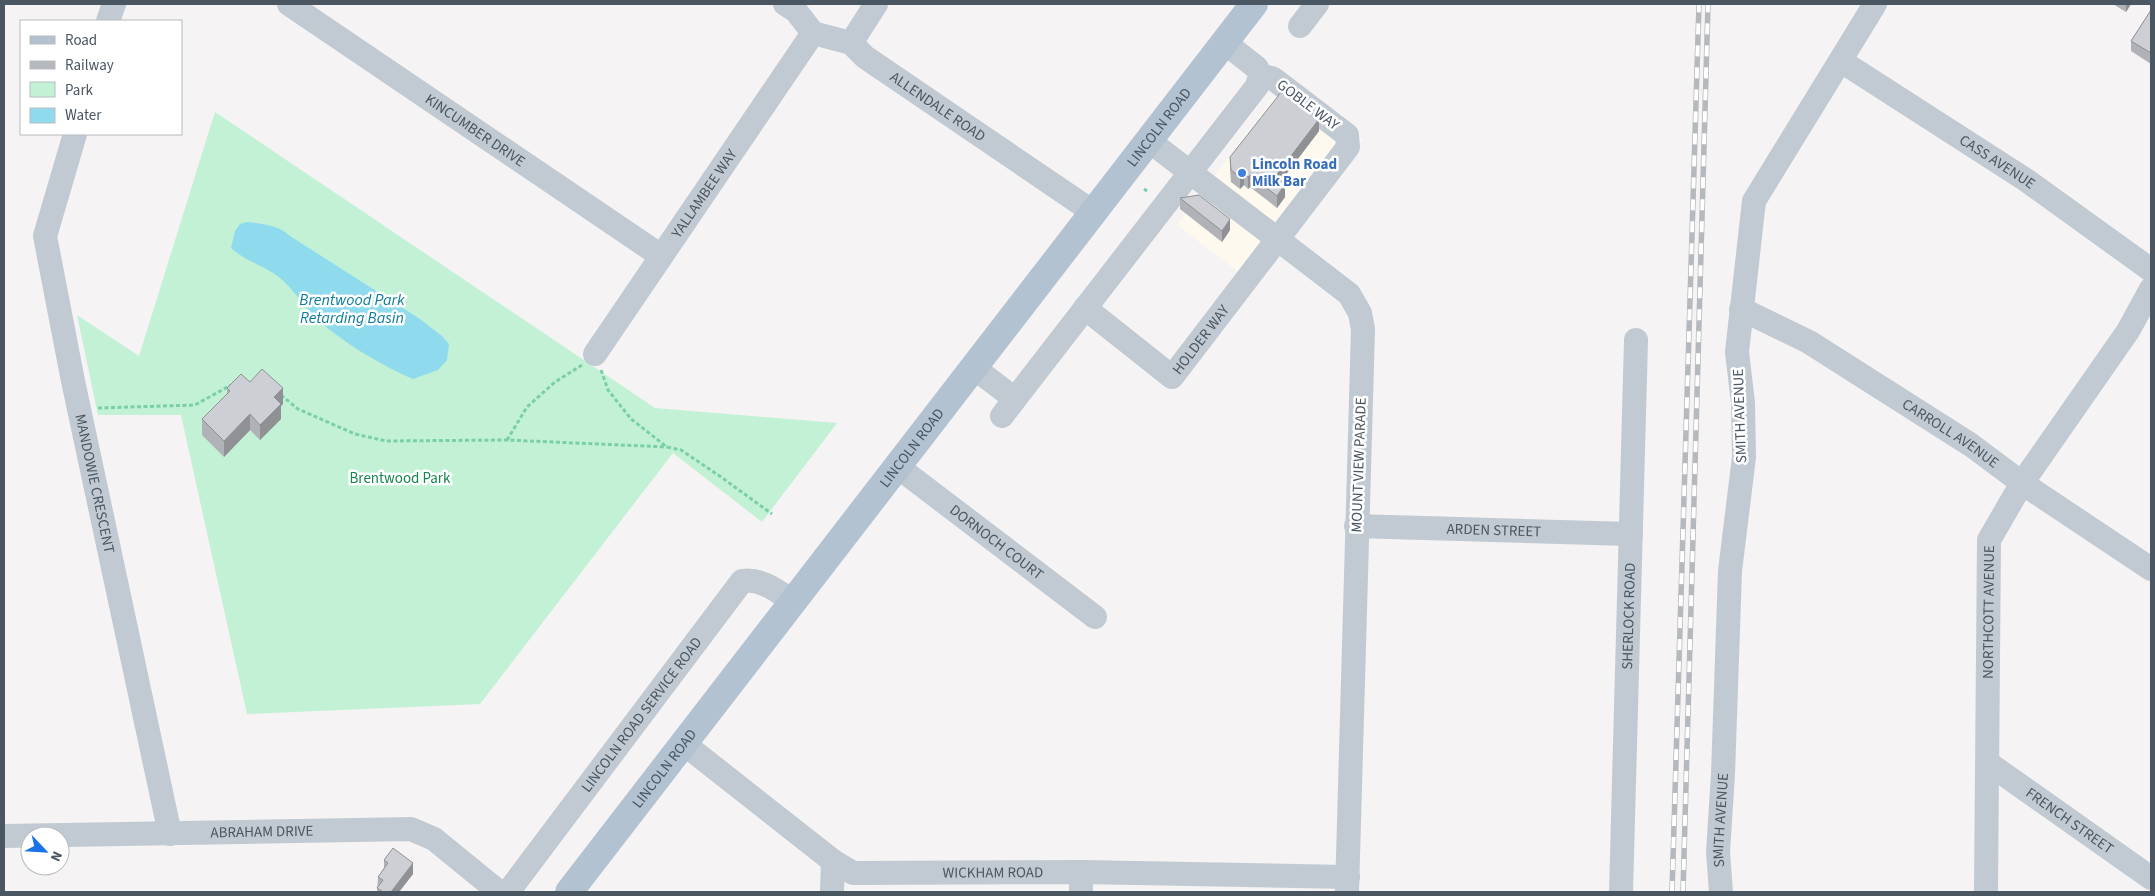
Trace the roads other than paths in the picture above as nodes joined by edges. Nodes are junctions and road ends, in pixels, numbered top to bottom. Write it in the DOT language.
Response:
graph roads {
  1 [pos="114,4"];
  2 [pos="289,4"];
  3 [pos="785,4"];
  4 [pos="876,4"];
  5 [pos="1254,4"];
  6 [pos="1317,4"];
  7 [pos="1875,4"];
  8 [pos="108,20"];
  9 [pos="1300,26"];
  10 [pos="813,33"];
  11 [pos="1224,42"];
  12 [pos="851,43"];
  13 [pos="1840,61"];
  14 [pos="1260,76"];
  15 [pos="75,135"];
  16 [pos="1148,140"];
  17 [pos="1190,172"];
  18 [pos="1093,212"];
  19 [pos="1279,239"];
  20 [pos="661,256"];
  21 [pos="2151,270"];
  22 [pos="2151,289"];
  23 [pos="1085,308"];
  24 [pos="1741,310"];
  25 [pos="1636,340"];
  26 [pos="595,354"];
  27 [pos="973,367"];
  28 [pos="898,466"];
  29 [pos="2022,483"];
  30 [pos="1356,526"];
  31 [pos="1631,534"];
  32 [pos="2151,569"];
  33 [pos="792,601"];
  34 [pos="1095,617"];
  35 [pos="683,743"];
  36 [pos="1988,763"];
  37 [pos="170,834"];
  38 [pos="4,836"];
  39 [pos="833,862"];
  40 [pos="2151,878"];
  41 [pos="1081,882"];
  42 [pos="1347,885"];
  43 [pos="499,892"];
  44 [pos="508,892"];
  45 [pos="569,892"];
  46 [pos="832,892"];
  47 [pos="1621,892"];
  48 [pos="1721,892"];
  49 [pos="1986,892"];
  1 -- 8 [label="street"];
  2 -- 20 [label="street, KINCUMBER DRIVE"];
  3 -- 10 [label="street"];
  4 -- 12 [label="street"];
  5 -- 11 [label="main road, LINCOLN ROAD"];
  6 -- 9 [label="street"];
  7 -- 13 [label="street, SMITH AVENUE"];
  10 -- 12 [label="street, ALLENDALE ROAD"];
  10 -- 20 [label="street, YALLAMBEE WAY"];
  11 -- 14 [label="street"];
  11 -- 16 [label="main road, LINCOLN ROAD"];
  12 -- 18 [label="street, ALLENDALE ROAD"];
  13 -- 21 [label="street, CASS AVENUE"];
  13 -- 24 [label="street, SMITH AVENUE"];
  14 -- 17 [label="street"];
  14 -- 19 [label="street, GOBLE WAY"];
  15 -- 37 [label="street, MANDOWIE CRESCENT"];
  16 -- 17 [label="street, MOUNT VIEW PARADE"];
  16 -- 18 [label="main road, LINCOLN ROAD"];
  17 -- 19 [label="street, MOUNT VIEW PARADE"];
  17 -- 23 [label="street"];
  18 -- 27 [label="main road, LINCOLN ROAD"];
  19 -- 23 [label="street, HOLDER WAY"];
  19 -- 30 [label="street, MOUNT VIEW PARADE"];
  20 -- 26 [label="street, YALLAMBEE WAY"];
  22 -- 29 [label="street, NORTHCOTT AVENUE"];
  23 -- 27 [label="street"];
  24 -- 29 [label="street, CARROLL AVENUE"];
  24 -- 48 [label="street, SMITH AVENUE"];
  25 -- 31 [label="street, SHERLOCK ROAD"];
  27 -- 28 [label="main road, LINCOLN ROAD"];
  28 -- 33 [label="main road, LINCOLN ROAD"];
  28 -- 34 [label="street, DORNOCH COURT"];
  29 -- 32 [label="street, CARROLL AVENUE"];
  29 -- 36 [label="street, NORTHCOTT AVENUE"];
  30 -- 31 [label="street, ARDEN STREET"];
  30 -- 42 [label="street, MOUNT VIEW PARADE"];
  31 -- 47 [label="street, SHERLOCK ROAD"];
  33 -- 35 [label="main road, LINCOLN ROAD"];
  33 -- 44 [label="street, LINCOLN ROAD SERVICE ROAD"];
  35 -- 39 [label="street, WICKHAM ROAD"];
  35 -- 45 [label="main road, LINCOLN ROAD"];
  36 -- 40 [label="street, FRENCH STREET"];
  36 -- 49 [label="street, NORTHCOTT AVENUE"];
  37 -- 38 [label="street, ABRAHAM DRIVE"];
  37 -- 43 [label="street, ABRAHAM DRIVE"];
  39 -- 41 [label="street, WICKHAM ROAD"];
  39 -- 46 [label="street"];
  41 -- 42 [label="street, WICKHAM ROAD"];
}
